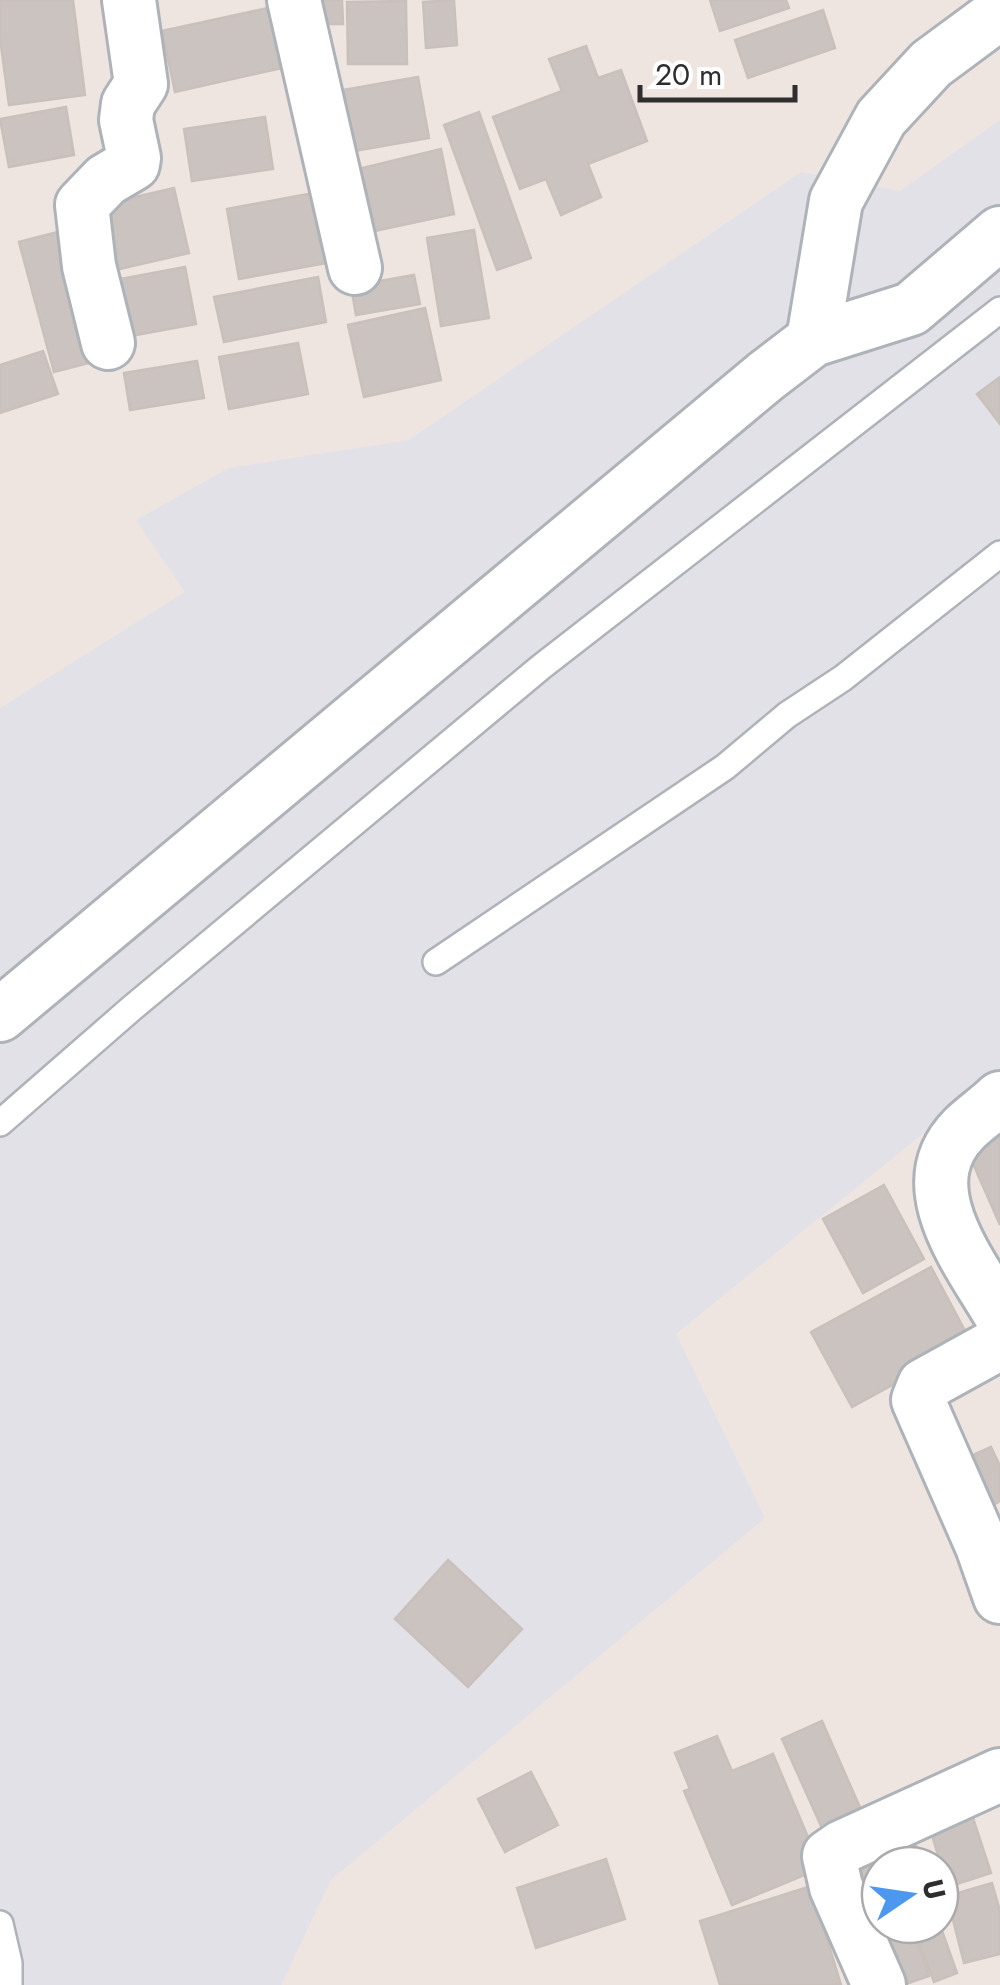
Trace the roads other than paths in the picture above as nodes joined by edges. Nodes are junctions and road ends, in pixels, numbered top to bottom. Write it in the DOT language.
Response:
graph roads {
  1 [pos="129,0"];
  2 [pos="294,0"];
  3 [pos="1000,13"];
  4 [pos="1000,233"];
  5 [pos="355,268"];
  6 [pos="1000,310"];
  7 [pos="813,340"];
  8 [pos="108,343"];
  9 [pos="1000,554"];
  10 [pos="436,962"];
  11 [pos="0,1015"];
  12 [pos="1000,1098"];
  13 [pos="0,1123"];
  14 [pos="1000,1314"];
  15 [pos="1000,1343"];
  16 [pos="1000,1596"];
  17 [pos="1000,1775"];
  18 [pos="0,1924"];
  19 [pos="8,1985"];
  20 [pos="879,1985"];
  1 -- 8 [label="street"];
  2 -- 5 [label="street"];
  3 -- 7 [label="street"];
  4 -- 7 [label="street"];
  6 -- 13 [label="lane"];
  7 -- 11 [label="street"];
  9 -- 10 [label="lane"];
  12 -- 14 [label="street"];
  15 -- 16 [label="street"];
  17 -- 20 [label="street"];
  18 -- 19 [label="lane"];
}
